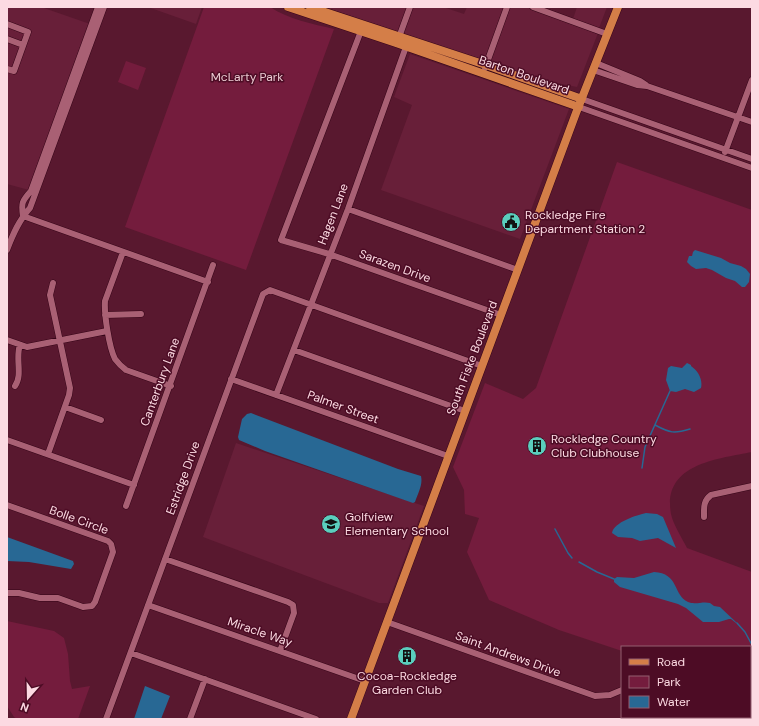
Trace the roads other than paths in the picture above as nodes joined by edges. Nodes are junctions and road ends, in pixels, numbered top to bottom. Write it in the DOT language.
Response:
graph roads {
  1 [pos="98,7"];
  2 [pos="104,7"];
  3 [pos="288,7"];
  4 [pos="310,7"];
  5 [pos="410,7"];
  6 [pos="507,7"];
  7 [pos="534,7"];
  8 [pos="618,7"];
  9 [pos="303,10"];
  10 [pos="7,24"];
  11 [pos="361,31"];
  12 [pos="608,34"];
  13 [pos="7,39"];
  14 [pos="398,40"];
  15 [pos="407,43"];
  16 [pos="23,45"];
  17 [pos="486,65"];
  18 [pos="594,66"];
  19 [pos="7,69"];
  20 [pos="484,74"];
  21 [pos="526,79"];
  22 [pos="752,80"];
  23 [pos="512,84"];
  24 [pos="582,99"];
  25 [pos="579,107"];
  26 [pos="623,114"];
  27 [pos="738,117"];
  28 [pos="620,122"];
  29 [pos="752,122"];
  30 [pos="726,150"];
  31 [pos="723,158"];
  32 [pos="752,159"];
  33 [pos="752,168"];
  34 [pos="348,209"];
  35 [pos="23,216"];
  36 [pos="7,250"];
  37 [pos="123,252"];
  38 [pos="330,254"];
  39 [pos="213,265"];
  40 [pos="518,270"];
  41 [pos="208,282"];
  42 [pos="53,283"];
  43 [pos="311,304"];
  44 [pos="141,314"];
  45 [pos="105,315"];
  46 [pos="501,315"];
  47 [pos="108,331"];
  48 [pos="7,340"];
  49 [pos="60,341"];
  50 [pos="20,345"];
  51 [pos="294,350"];
  52 [pos="482,366"];
  53 [pos="231,379"];
  54 [pos="16,386"];
  55 [pos="171,386"];
  56 [pos="276,395"];
  57 [pos="65,407"];
  58 [pos="465,411"];
  59 [pos="101,420"];
  60 [pos="7,440"];
  61 [pos="48,454"];
  62 [pos="448,456"];
  63 [pos="134,485"];
  64 [pos="752,486"];
  65 [pos="7,505"];
  66 [pos="126,506"];
  67 [pos="704,517"];
  68 [pos="165,559"];
  69 [pos="7,593"];
  70 [pos="148,605"];
  71 [pos="387,622"];
  72 [pos="280,651"];
  73 [pos="131,653"];
  74 [pos="205,679"];
  75 [pos="365,681"];
  76 [pos="621,690"];
  77 [pos="106,719"];
  78 [pos="190,719"];
  79 [pos="316,719"];
  80 [pos="351,719"];
  1 -- 35 [label="street"];
  2 -- 35 [label="street"];
  3 -- 9 [label="main road, Barton Boulevard"];
  4 -- 14 [label="main road, Barton Boulevard"];
  5 -- 14 [label="street"];
  6 -- 17 [label="street"];
  7 -- 12 [label="street"];
  8 -- 12 [label="main road, South Fiske Boulevard"];
  9 -- 11 [label="main road, Barton Boulevard"];
  10 -- 16 [label="street"];
  11 -- 14 [label="main road, Barton Boulevard"];
  11 -- 38 [label="street, Sarazen Drive"];
  12 -- 18 [label="main road, South Fiske Boulevard"];
  13 -- 16 [label="street"];
  14 -- 15 [label="main road, Barton Boulevard"];
  15 -- 17 [label="main road, Barton Boulevard"];
  15 -- 20 [label="main road, Barton Boulevard"];
  15 -- 34 [label="street, Hagen Lane"];
  16 -- 19 [label="street"];
  17 -- 20 [label="street"];
  17 -- 21 [label="main road, Barton Boulevard"];
  18 -- 24 [label="main road, South Fiske Boulevard"];
  18 -- 27 [label="street"];
  20 -- 23 [label="main road, Barton Boulevard"];
  21 -- 23 [label="main road"];
  21 -- 24 [label="main road, Barton Boulevard"];
  22 -- 27 [label="street"];
  23 -- 25 [label="main road, Barton Boulevard"];
  24 -- 25 [label="main road, South Fiske Boulevard"];
  24 -- 26 [label="street, Barton Boulevard"];
  25 -- 28 [label="street, Barton Boulevard"];
  25 -- 40 [label="main road, South Fiske Boulevard"];
  26 -- 28 [label="street"];
  26 -- 30 [label="street, Barton Boulevard"];
  27 -- 29 [label="street"];
  27 -- 30 [label="street"];
  28 -- 31 [label="street, Barton Boulevard"];
  30 -- 31 [label="street"];
  30 -- 32 [label="street, Barton Boulevard"];
  31 -- 33 [label="street, Barton Boulevard"];
  34 -- 38 [label="street, Hagen Lane"];
  34 -- 40 [label="street"];
  35 -- 36 [label="street"];
  35 -- 37 [label="street"];
  37 -- 41 [label="street"];
  37 -- 45 [label="street"];
  38 -- 43 [label="street, Hagen Lane"];
  38 -- 46 [label="street, Sarazen Drive"];
  39 -- 41 [label="street, Canterbury Lane"];
  40 -- 46 [label="main road, South Fiske Boulevard"];
  41 -- 55 [label="street, Canterbury Lane"];
  42 -- 49 [label="street"];
  43 -- 51 [label="street, Hagen Lane"];
  43 -- 52 [label="street, Estridge Drive"];
  43 -- 53 [label="street, Estridge Drive"];
  44 -- 45 [label="street"];
  45 -- 47 [label="street"];
  46 -- 52 [label="main road, South Fiske Boulevard"];
  47 -- 49 [label="street"];
  47 -- 55 [label="street"];
  48 -- 50 [label="street"];
  49 -- 50 [label="street"];
  49 -- 57 [label="street"];
  50 -- 54 [label="street"];
  51 -- 56 [label="street, Hagen Lane"];
  51 -- 58 [label="street"];
  52 -- 58 [label="main road, South Fiske Boulevard"];
  53 -- 56 [label="street, Palmer Street"];
  53 -- 68 [label="street, Estridge Drive"];
  55 -- 63 [label="street, Canterbury Lane"];
  56 -- 62 [label="street, Palmer Street"];
  57 -- 59 [label="street"];
  57 -- 61 [label="street"];
  58 -- 62 [label="main road, South Fiske Boulevard"];
  60 -- 61 [label="street"];
  61 -- 63 [label="street"];
  62 -- 71 [label="main road, South Fiske Boulevard"];
  63 -- 66 [label="street, Canterbury Lane"];
  64 -- 67 [label="street"];
  65 -- 69 [label="street, Bolle Circle"];
  68 -- 70 [label="street, Estridge Drive"];
  68 -- 72 [label="street"];
  70 -- 72 [label="street, Miracle Way"];
  70 -- 73 [label="street, Estridge Drive"];
  71 -- 75 [label="main road, South Fiske Boulevard"];
  71 -- 76 [label="street, Saint Andrews Drive"];
  72 -- 75 [label="street, Miracle Way"];
  73 -- 74 [label="street"];
  73 -- 77 [label="street, Estridge Drive"];
  74 -- 78 [label="street"];
  74 -- 79 [label="street"];
  75 -- 80 [label="main road, South Fiske Boulevard"];
}
